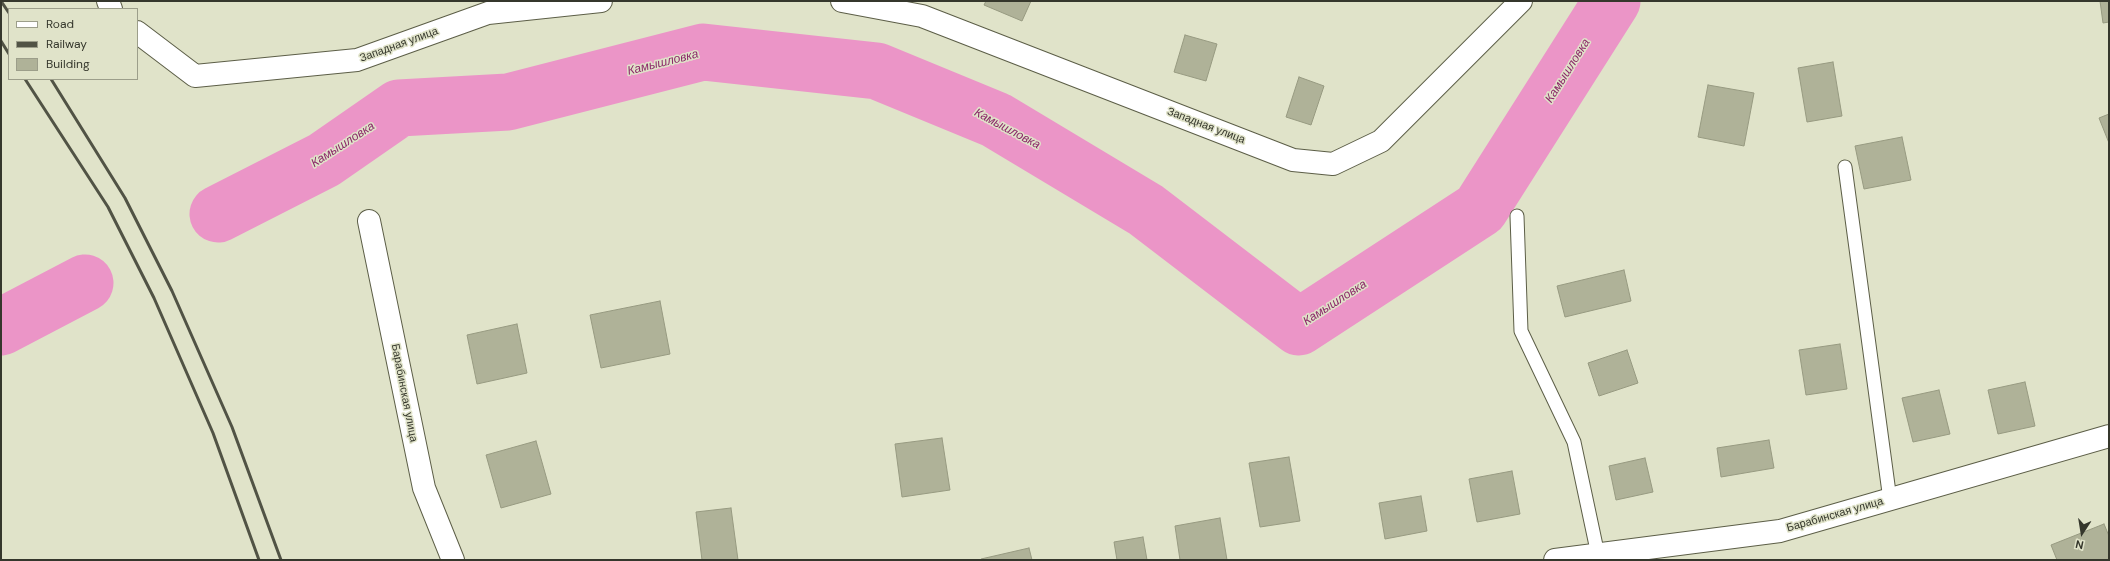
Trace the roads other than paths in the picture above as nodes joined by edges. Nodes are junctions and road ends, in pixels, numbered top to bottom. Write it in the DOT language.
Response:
graph roads {
  1 [pos="601,1"];
  2 [pos="842,1"];
  3 [pos="1521,1"];
  4 [pos="138,33"];
  5 [pos="1845,167"];
  6 [pos="1517,216"];
  7 [pos="369,221"];
  8 [pos="2109,436"];
  9 [pos="1890,500"];
  10 [pos="1598,555"];
  11 [pos="1562,559"];
  12 [pos="453,560"];
  1 -- 4 [label="street, Западная улица"];
  2 -- 3 [label="street, Западная улица"];
  5 -- 9 [label="lane"];
  6 -- 10 [label="lane"];
  7 -- 12 [label="street, Барабинская улица"];
  8 -- 9 [label="street, Барабинская улица"];
  9 -- 10 [label="street, Барабинская улица"];
  10 -- 11 [label="street, Барабинская улица"];
}
